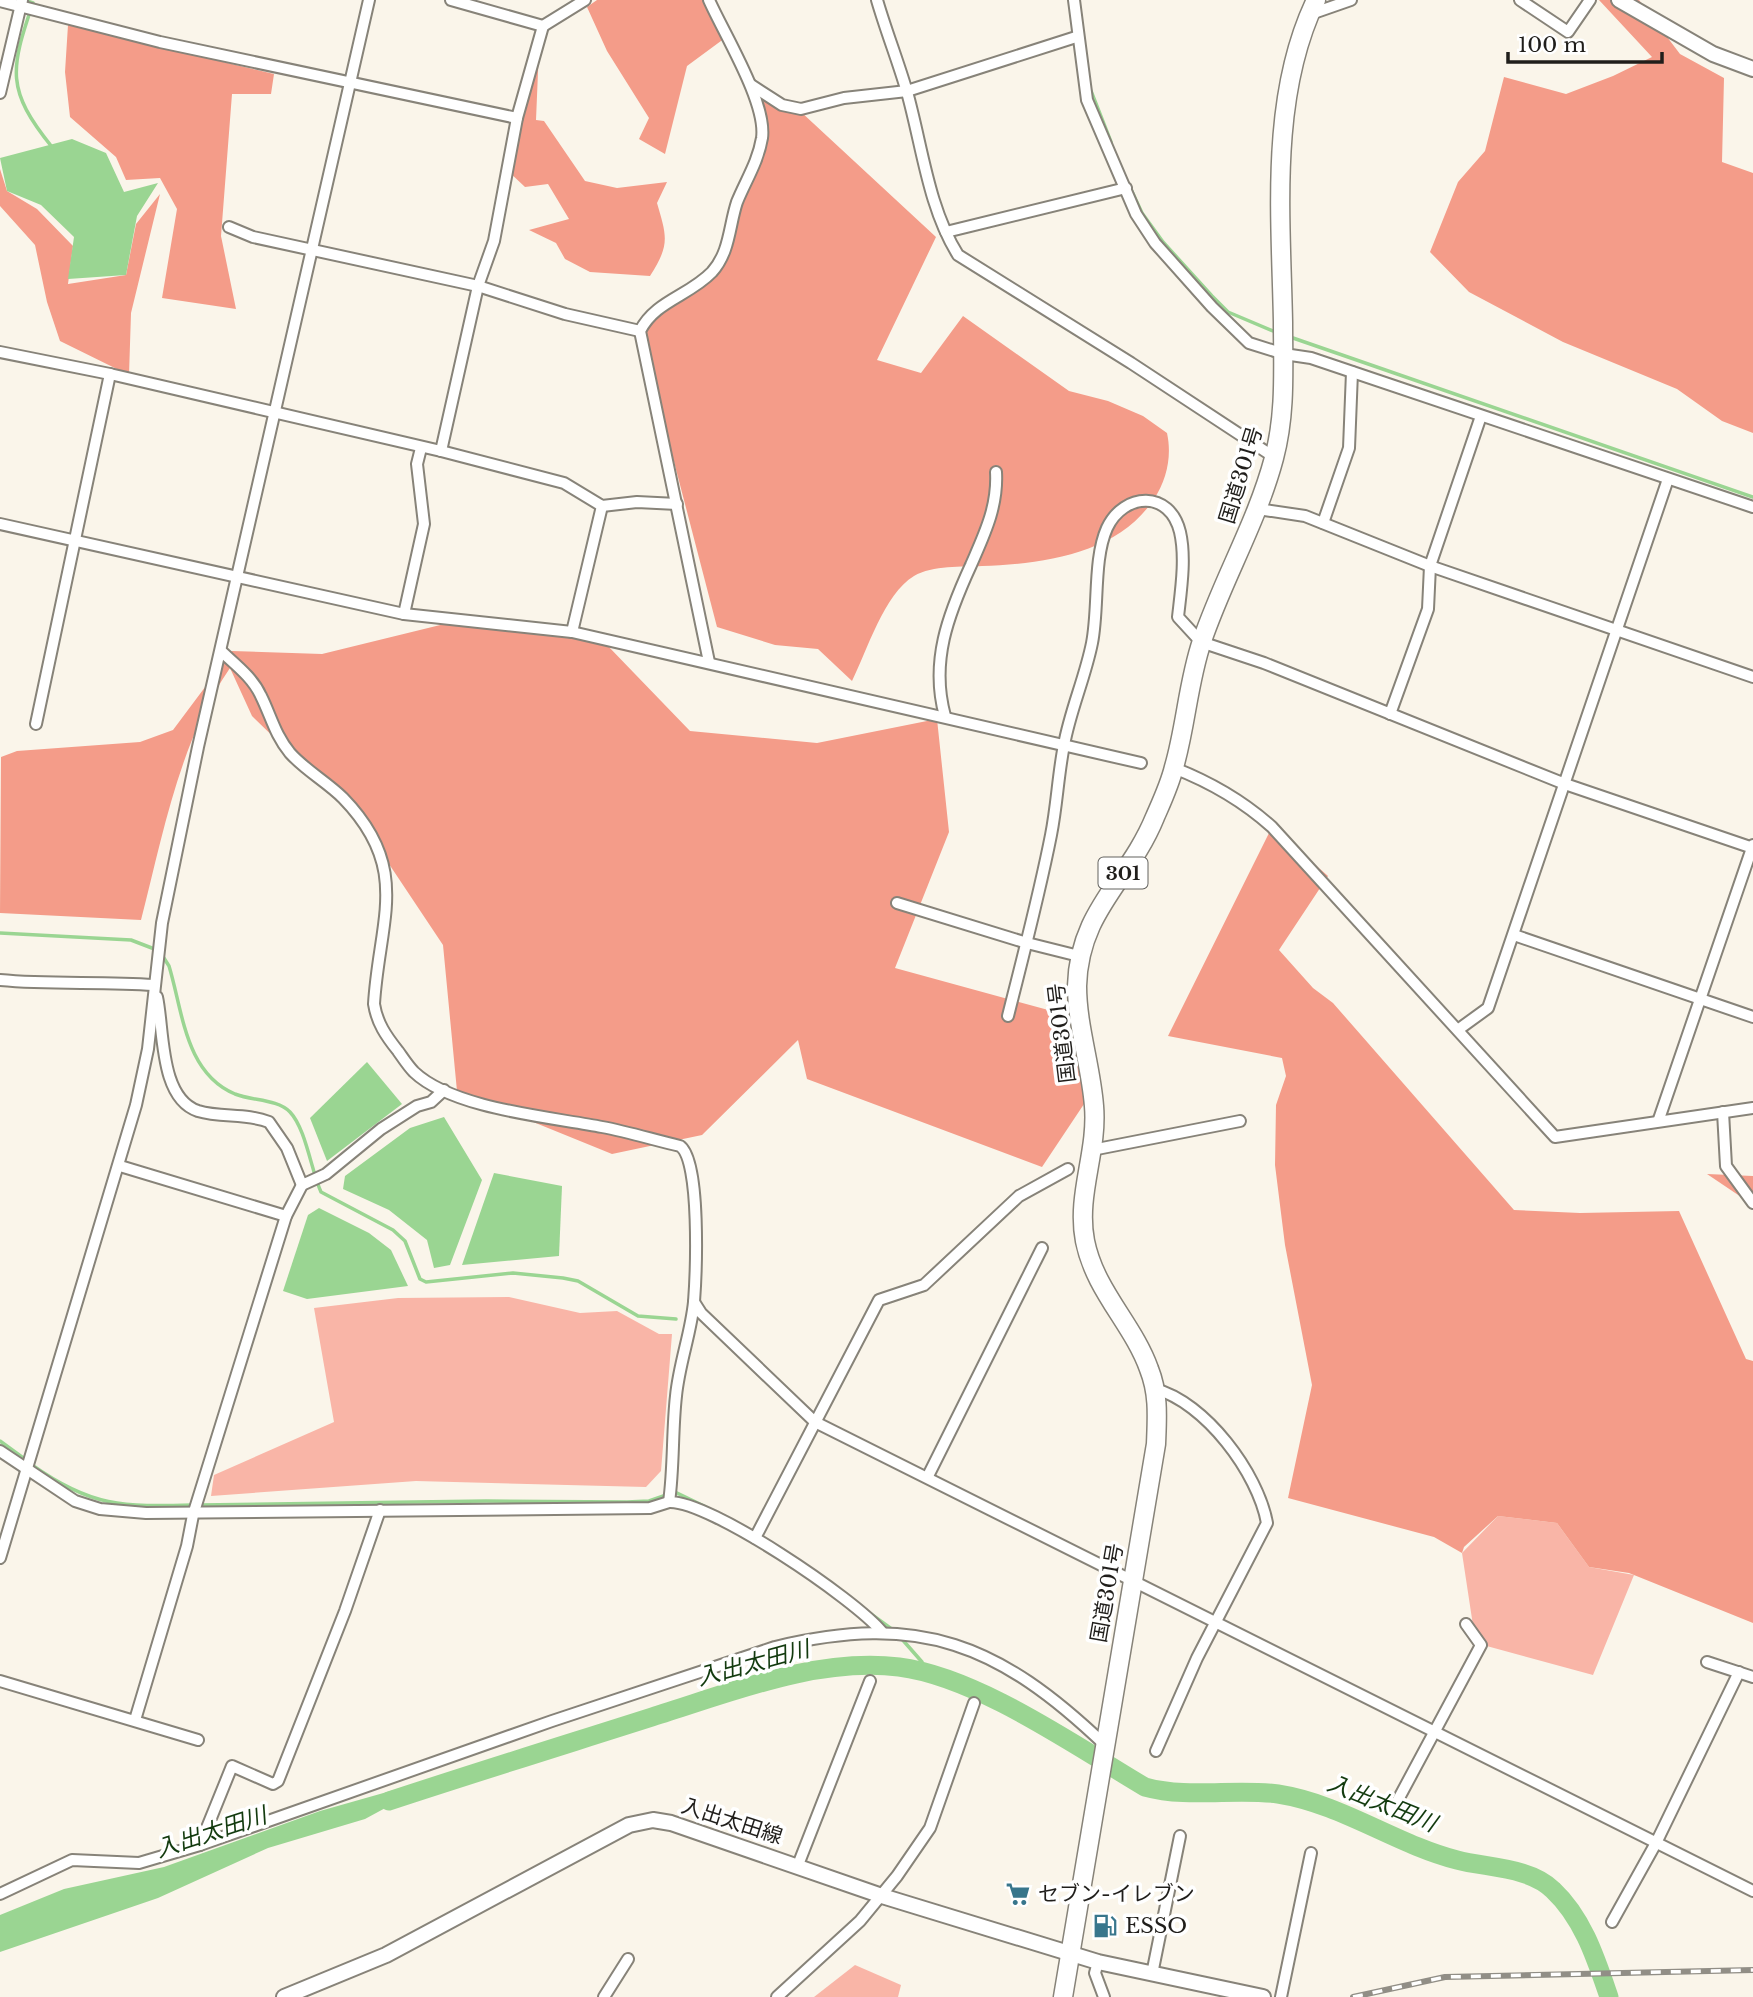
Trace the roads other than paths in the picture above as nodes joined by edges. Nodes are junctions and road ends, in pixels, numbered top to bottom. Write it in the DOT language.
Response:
graph roads {
  1 [pos="369,0"];
  2 [pos="451,0"];
  3 [pos="585,0"];
  4 [pos="709,0"];
  5 [pos="877,0"];
  6 [pos="1074,0"];
  7 [pos="1351,0"];
  8 [pos="1520,0"];
  9 [pos="1590,0"];
  10 [pos="1619,0"];
  11 [pos="0,1"];
  12 [pos="26,4"];
  13 [pos="1312,8"];
  14 [pos="543,26"];
  15 [pos="1076,37"];
  16 [pos="1753,69"];
  17 [pos="351,83"];
  18 [pos="751,85"];
  19 [pos="907,91"];
  20 [pos="0,93"];
  21 [pos="517,118"];
  22 [pos="1126,188"];
  23 [pos="229,227"];
  24 [pos="946,232"];
  25 [pos="313,251"];
  26 [pos="478,286"];
  27 [pos="639,331"];
  28 [pos="0,352"];
  29 [pos="1284,354"];
  30 [pos="1352,372"];
  31 [pos="110,374"];
  32 [pos="275,414"];
  33 [pos="1481,415"];
  34 [pos="421,448"];
  35 [pos="441,451"];
  36 [pos="1274,457"];
  37 [pos="996,472"];
  38 [pos="1668,479"];
  39 [pos="677,504"];
  40 [pos="602,506"];
  41 [pos="1753,507"];
  42 [pos="1258,509"];
  43 [pos="1323,523"];
  44 [pos="0,524"];
  45 [pos="74,541"];
  46 [pos="1430,566"];
  47 [pos="238,577"];
  48 [pos="404,614"];
  49 [pos="1617,630"];
  50 [pos="572,632"];
  51 [pos="1201,642"];
  52 [pos="222,652"];
  53 [pos="709,662"];
  54 [pos="1753,677"];
  55 [pos="1390,714"];
  56 [pos="945,716"];
  57 [pos="36,724"];
  58 [pos="1064,744"];
  59 [pos="1141,762"];
  60 [pos="1174,768"];
  61 [pos="1565,784"];
  62 [pos="1753,847"];
  63 [pos="897,903"];
  64 [pos="1514,935"];
  65 [pos="1027,943"];
  66 [pos="1079,956"];
  67 [pos="0,980"];
  68 [pos="154,985"];
  69 [pos="1700,1000"];
  70 [pos="1008,1016"];
  71 [pos="1753,1017"];
  72 [pos="1459,1030"];
  73 [pos="444,1090"];
  74 [pos="1753,1108"];
  75 [pos="1723,1112"];
  76 [pos="1659,1119"];
  77 [pos="1240,1121"];
  78 [pos="1092,1150"];
  79 [pos="120,1166"];
  80 [pos="1068,1169"];
  81 [pos="302,1185"];
  82 [pos="1753,1203"];
  83 [pos="286,1216"];
  84 [pos="1042,1248"];
  85 [pos="694,1302"];
  86 [pos="1155,1389"];
  87 [pos="815,1422"];
  88 [pos="0,1451"];
  89 [pos="27,1471"];
  90 [pos="928,1476"];
  91 [pos="669,1502"];
  92 [pos="380,1510"];
  93 [pos="193,1515"];
  94 [pos="755,1538"];
  95 [pos="0,1558"];
  96 [pos="1132,1580"];
  97 [pos="1217,1622"];
  98 [pos="1466,1624"];
  99 [pos="882,1632"];
  100 [pos="1707,1662"];
  101 [pos="1739,1672"];
  102 [pos="1753,1677"];
  103 [pos="0,1681"];
  104 [pos="870,1681"];
  105 [pos="974,1703"];
  106 [pos="135,1720"];
  107 [pos="1437,1733"];
  108 [pos="198,1740"];
  109 [pos="1105,1745"];
  110 [pos="1156,1751"];
  111 [pos="1392,1811"];
  112 [pos="1180,1836"];
  113 [pos="1656,1843"];
  114 [pos="200,1845"];
  115 [pos="1311,1853"];
  116 [pos="797,1865"];
  117 [pos="1753,1891"];
  118 [pos="0,1894"];
  119 [pos="882,1896"];
  120 [pos="1612,1922"];
  121 [pos="1069,1953"];
  122 [pos="628,1959"];
  123 [pos="1098,1962"];
  124 [pos="1152,1974"];
  125 [pos="284,1997"];
  126 [pos="604,1997"];
  127 [pos="777,1997"];
  128 [pos="1063,1997"];
  129 [pos="1104,1997"];
  130 [pos="1263,1997"];
  131 [pos="1281,1997"];
  1 -- 17 [label="street"];
  2 -- 14 [label="street"];
  3 -- 14 [label="street"];
  4 -- 18 [label="street"];
  5 -- 19 [label="street"];
  6 -- 15 [label="street"];
  7 -- 13 [label="street"];
  8 -- 9 [label="street"];
  10 -- 16 [label="main road"];
  11 -- 12 [label="street"];
  12 -- 17 [label="street"];
  12 -- 20 [label="street"];
  13 -- 29 [label="highway, 国道301号 / 301"];
  14 -- 21 [label="street"];
  15 -- 19 [label="street"];
  15 -- 22 [label="street"];
  17 -- 21 [label="street"];
  17 -- 25 [label="street"];
  18 -- 19 [label="street"];
  18 -- 27 [label="street"];
  19 -- 24 [label="street"];
  21 -- 26 [label="street"];
  22 -- 24 [label="street"];
  22 -- 29 [label="street"];
  23 -- 25 [label="street"];
  24 -- 36 [label="street"];
  25 -- 26 [label="street"];
  25 -- 32 [label="street"];
  26 -- 27 [label="street"];
  26 -- 35 [label="street"];
  27 -- 39 [label="street"];
  28 -- 31 [label="street"];
  29 -- 30 [label="street"];
  29 -- 36 [label="highway, 国道301号 / 301"];
  30 -- 33 [label="street"];
  30 -- 43 [label="street"];
  31 -- 32 [label="street"];
  31 -- 45 [label="street"];
  32 -- 34 [label="street"];
  32 -- 47 [label="street"];
  33 -- 38 [label="street"];
  33 -- 46 [label="street"];
  34 -- 35 [label="street"];
  34 -- 48 [label="street"];
  35 -- 40 [label="street"];
  36 -- 42 [label="highway, 国道301号 / 301"];
  37 -- 56 [label="street"];
  38 -- 41 [label="street"];
  38 -- 49 [label="street"];
  39 -- 40 [label="street"];
  39 -- 53 [label="street"];
  40 -- 50 [label="street"];
  42 -- 43 [label="street"];
  42 -- 51 [label="highway, 国道301号 / 301"];
  43 -- 46 [label="street"];
  44 -- 45 [label="street"];
  45 -- 47 [label="street"];
  45 -- 57 [label="street"];
  46 -- 49 [label="street"];
  46 -- 55 [label="street"];
  47 -- 48 [label="street"];
  47 -- 52 [label="street"];
  48 -- 50 [label="street"];
  49 -- 54 [label="street"];
  49 -- 61 [label="street"];
  50 -- 53 [label="street"];
  51 -- 55 [label="street"];
  51 -- 58 [label="street"];
  51 -- 60 [label="highway, 国道301号 / 301"];
  52 -- 68 [label="street"];
  52 -- 73 [label="street"];
  53 -- 56 [label="street"];
  55 -- 61 [label="street"];
  56 -- 58 [label="street"];
  58 -- 59 [label="street"];
  58 -- 65 [label="street"];
  60 -- 66 [label="highway, 国道301号 / 301"];
  60 -- 72 [label="street"];
  61 -- 62 [label="street"];
  61 -- 64 [label="street"];
  62 -- 69 [label="street"];
  63 -- 65 [label="street"];
  64 -- 69 [label="street"];
  64 -- 72 [label="street"];
  65 -- 66 [label="street"];
  65 -- 70 [label="street"];
  66 -- 78 [label="highway, 国道301号 / 301"];
  67 -- 68 [label="street"];
  68 -- 79 [label="street"];
  68 -- 81 [label="street"];
  69 -- 71 [label="street"];
  69 -- 76 [label="street"];
  72 -- 76 [label="street"];
  73 -- 81 [label="street"];
  73 -- 85 [label="street"];
  74 -- 75 [label="street"];
  75 -- 76 [label="street"];
  75 -- 82 [label="street"];
  77 -- 78 [label="street"];
  78 -- 86 [label="highway, 国道301号 / 301"];
  79 -- 83 [label="street"];
  79 -- 89 [label="street"];
  80 -- 87 [label="street"];
  81 -- 83 [label="street"];
  83 -- 93 [label="street"];
  84 -- 90 [label="street"];
  85 -- 87 [label="street"];
  85 -- 91 [label="street"];
  86 -- 96 [label="highway, 国道301号 / 301"];
  86 -- 97 [label="street"];
  87 -- 90 [label="street"];
  87 -- 94 [label="street"];
  88 -- 89 [label="street"];
  89 -- 93 [label="street"];
  89 -- 95 [label="street"];
  90 -- 96 [label="street"];
  91 -- 92 [label="street"];
  91 -- 94 [label="street"];
  92 -- 93 [label="street"];
  92 -- 114 [label="street"];
  93 -- 106 [label="street"];
  94 -- 99 [label="street"];
  96 -- 97 [label="street"];
  96 -- 109 [label="highway, 国道301号 / 301"];
  97 -- 107 [label="street"];
  97 -- 110 [label="street"];
  98 -- 107 [label="street"];
  99 -- 109 [label="street"];
  99 -- 114 [label="street"];
  100 -- 101 [label="street"];
  101 -- 102 [label="street"];
  101 -- 113 [label="street"];
  103 -- 106 [label="street"];
  104 -- 116 [label="street"];
  105 -- 119 [label="street"];
  106 -- 108 [label="street"];
  107 -- 111 [label="street"];
  107 -- 113 [label="street"];
  109 -- 121 [label="highway, 国道301号 / 301"];
  112 -- 124 [label="street"];
  113 -- 117 [label="street"];
  113 -- 120 [label="street"];
  114 -- 118 [label="street"];
  115 -- 131 [label="street"];
  116 -- 119 [label="main road, 入出太田線"];
  116 -- 125 [label="main road, 入出太田線"];
  119 -- 121 [label="main road, 入出太田線"];
  119 -- 127 [label="street"];
  121 -- 123 [label="main road, 入出太田線"];
  121 -- 128 [label="highway, 国道301号 / 301"];
  122 -- 126 [label="street"];
  123 -- 124 [label="main road, 入出太田線"];
  123 -- 129 [label="street"];
  124 -- 130 [label="main road, 入出太田線"];
}
